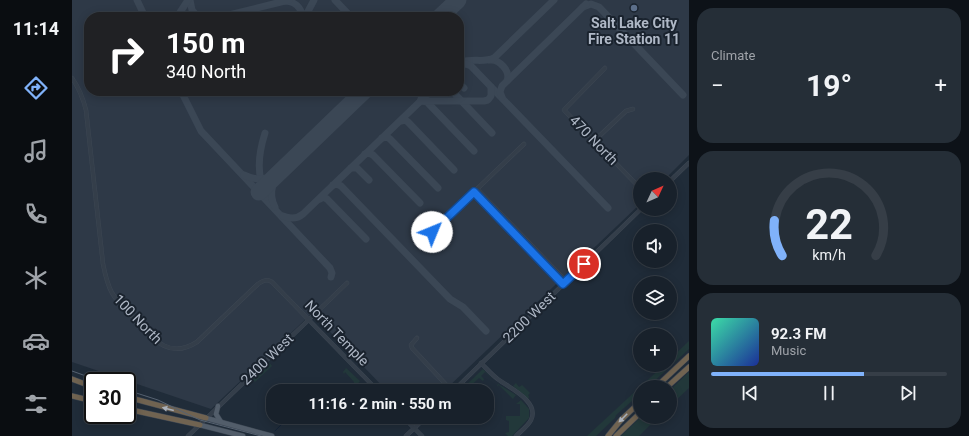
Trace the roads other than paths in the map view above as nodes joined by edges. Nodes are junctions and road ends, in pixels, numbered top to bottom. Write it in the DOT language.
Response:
graph roads {
  1 [pos="605,68"];
  2 [pos="72,78"];
  3 [pos="633,109"];
  4 [pos="594,141"];
  5 [pos="524,144"];
  6 [pos="689,163"];
  7 [pos="677,174"];
  8 [pos="633,181"];
  9 [pos="476,190"];
  10 [pos="634,216"];
  11 [pos="432,232"];
  12 [pos="565,282"];
  13 [pos="347,283"];
  14 [pos="280,291"];
  15 [pos="308,320"];
  16 [pos="417,338"];
  17 [pos="689,356"];
  18 [pos="481,363"];
  19 [pos="689,367"];
  20 [pos="72,379"];
  21 [pos="663,380"];
  22 [pos="675,380"];
  23 [pos="84,383"];
  24 [pos="371,384"];
  25 [pos="445,384"];
  26 [pos="459,384"];
  27 [pos="72,396"];
  28 [pos="84,399"];
  29 [pos="136,399"];
  30 [pos="218,406"];
  31 [pos="633,409"];
  32 [pos="136,410"];
  33 [pos="206,418"];
  34 [pos="633,420"];
  35 [pos="222,423"];
  36 [pos="410,424"];
  37 [pos="418,424"];
  38 [pos="200,425"];
  39 [pos="414,428"];
  40 [pos="188,436"];
  41 [pos="243,436"];
  42 [pos="272,436"];
  43 [pos="406,436"];
  44 [pos="422,436"];
  45 [pos="516,436"];
  46 [pos="608,436"];
  47 [pos="616,436"];
  1 -- 4 [label="street, 470 North"];
  2 -- 14 [label="street, 100 North"];
  3 -- 4 [label="street"];
  4 -- 8 [label="street, 470 North"];
  5 -- 9 [label="street"];
  6 -- 7 [label="street"];
  9 -- 11 [label="street"];
  9 -- 12 [label="street"];
  10 -- 12 [label="street, 2200 West"];
  12 -- 18 [label="street, 2200 West"];
  13 -- 15 [label="street, 2400 West"];
  14 -- 15 [label="street, North Temple"];
  15 -- 24 [label="street, North Temple"];
  15 -- 30 [label="street, 2400 West"];
  16 -- 25 [label="street"];
  17 -- 21 [label="highway"];
  18 -- 26 [label="street, 2200 West"];
  18 -- 45 [label="street"];
  19 -- 22 [label="highway"];
  20 -- 23 [label="highway"];
  27 -- 28 [label="highway"];
  33 -- 29 [label="highway, one-way"];
  30 -- 33 [label="street, 2400 West"];
  30 -- 35 [label="main road"];
  31 -- 46 [label="highway, one-way"];
  32 -- 38 [label="highway"];
  33 -- 35 [label="main road"];
  33 -- 38 [label="street, 2400 West"];
  34 -- 47 [label="highway"];
  35 -- 42 [label="main road"];
  36 -- 39 [label="street"];
  37 -- 39 [label="street"];
  38 -- 40 [label="street, 2400 West"];
  38 -- 41 [label="main road"];
  39 -- 43 [label="street"];
  39 -- 44 [label="street"];
}
